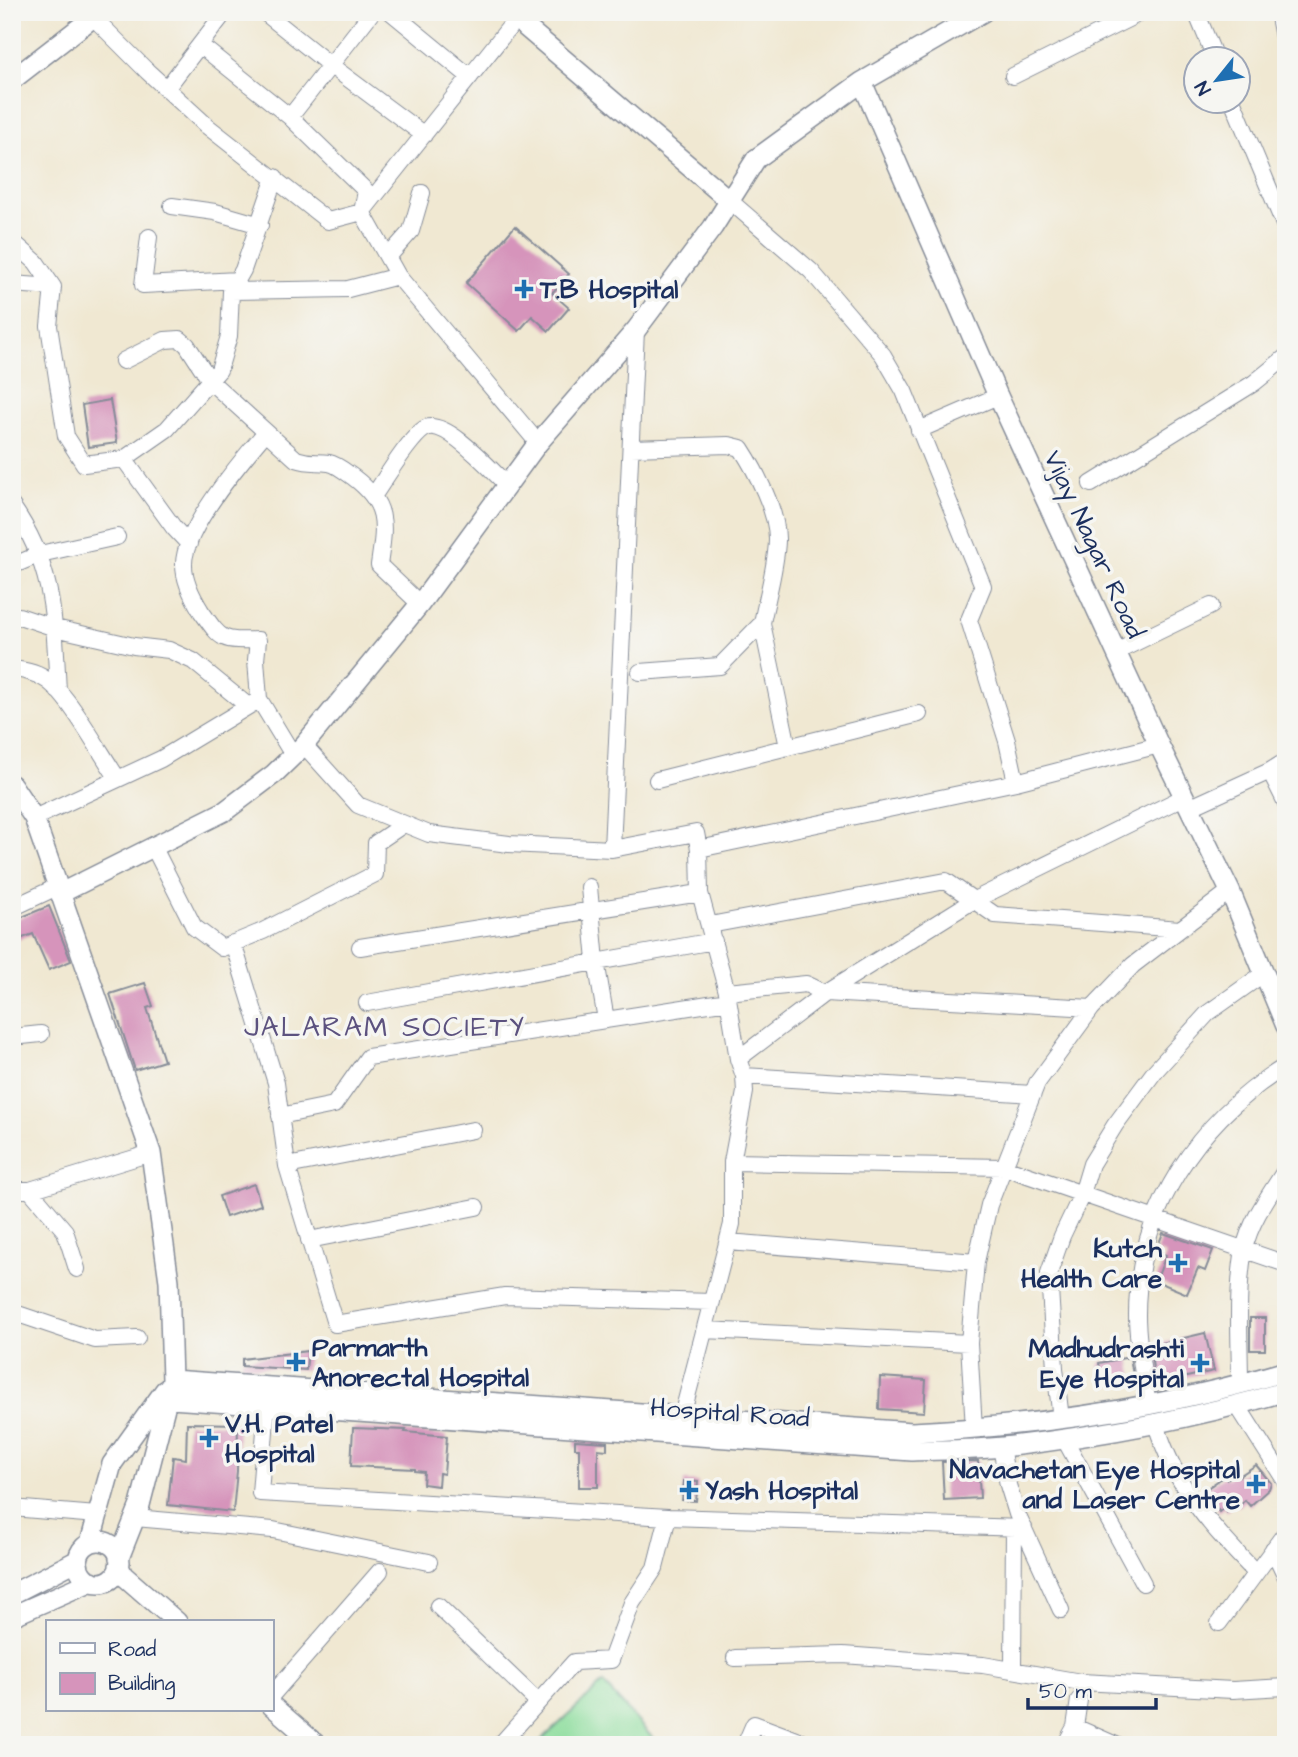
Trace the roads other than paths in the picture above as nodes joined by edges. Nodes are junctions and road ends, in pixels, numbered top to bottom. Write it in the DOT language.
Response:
graph roads {
  1 [pos="225,12"];
  2 [pos="264,12"];
  3 [pos="372,12"];
  4 [pos="391,12"];
  5 [pos="983,12"];
  6 [pos="1142,12"];
  7 [pos="1196,12"];
  8 [pos="1278,12"];
  9 [pos="93,14"];
  10 [pos="512,15"];
  11 [pos="200,45"];
  12 [pos="1210,46"];
  13 [pos="1286,52"];
  14 [pos="330,65"];
  15 [pos="16,72"];
  16 [pos="1013,76"];
  17 [pos="470,77"];
  18 [pos="862,82"];
  19 [pos="166,89"];
  20 [pos="1239,116"];
  21 [pos="290,117"];
  22 [pos="424,135"];
  23 [pos="275,177"];
  24 [pos="422,192"];
  25 [pos="730,201"];
  26 [pos="172,206"];
  27 [pos="362,212"];
  28 [pos="260,225"];
  29 [pos="1286,229"];
  30 [pos="149,237"];
  31 [pos="12,241"];
  32 [pos="388,257"];
  33 [pos="398,276"];
  34 [pos="12,284"];
  35 [pos="235,285"];
  36 [pos="53,287"];
  37 [pos="636,330"];
  38 [pos="1286,357"];
  39 [pos="123,361"];
  40 [pos="211,382"];
  41 [pos="998,396"];
  42 [pos="919,430"];
  43 [pos="265,433"];
  44 [pos="538,443"];
  45 [pos="631,448"];
  46 [pos="124,459"];
  47 [pos="1091,484"];
  48 [pos="507,485"];
  49 [pos="374,495"];
  50 [pos="12,506"];
  51 [pos="117,537"];
  52 [pos="189,544"];
  53 [pos="40,554"];
  54 [pos="12,566"];
  55 [pos="420,604"];
  56 [pos="1211,606"];
  57 [pos="12,618"];
  58 [pos="762,623"];
  59 [pos="55,628"];
  60 [pos="1116,652"];
  61 [pos="12,669"];
  62 [pos="640,672"];
  63 [pos="58,691"];
  64 [pos="254,703"];
  65 [pos="919,714"];
  66 [pos="1159,745"];
  67 [pos="788,747"];
  68 [pos="298,750"];
  69 [pos="1286,761"];
  70 [pos="1270,771"];
  71 [pos="118,779"];
  72 [pos="657,780"];
  73 [pos="1016,782"];
  74 [pos="12,785"];
  75 [pos="1186,802"];
  76 [pos="1286,803"];
  77 [pos="34,818"];
  78 [pos="404,824"];
  79 [pos="153,846"];
  80 [pos="612,849"];
  81 [pos="699,849"];
  82 [pos="589,887"];
  83 [pos="60,890"];
  84 [pos="1230,891"];
  85 [pos="701,893"];
  86 [pos="974,900"];
  87 [pos="12,908"];
  88 [pos="591,911"];
  89 [pos="710,925"];
  90 [pos="1180,929"];
  91 [pos="714,942"];
  92 [pos="233,943"];
  93 [pos="360,947"];
  94 [pos="596,961"];
  95 [pos="1263,974"];
  96 [pos="825,993"];
  97 [pos="728,997"];
  98 [pos="367,1003"];
  99 [pos="1092,1008"];
  100 [pos="606,1020"];
  101 [pos="1286,1027"];
  102 [pos="41,1034"];
  103 [pos="12,1037"];
  104 [pos="738,1059"];
  105 [pos="1286,1066"];
  106 [pos="744,1076"];
  107 [pos="1033,1094"];
  108 [pos="280,1116"];
  109 [pos="473,1130"];
  110 [pos="151,1153"];
  111 [pos="732,1162"];
  112 [pos="287,1166"];
  113 [pos="1004,1167"];
  114 [pos="1286,1169"];
  115 [pos="12,1190"];
  116 [pos="30,1190"];
  117 [pos="1082,1194"];
  118 [pos="476,1206"];
  119 [pos="1153,1218"];
  120 [pos="309,1240"];
  121 [pos="728,1242"];
  122 [pos="1244,1249"];
  123 [pos="976,1262"];
  124 [pos="1286,1264"];
  125 [pos="77,1269"];
  126 [pos="712,1302"];
  127 [pos="12,1312"];
  128 [pos="705,1330"];
  129 [pos="137,1338"];
  130 [pos="969,1343"];
  131 [pos="1286,1371"];
  132 [pos="172,1380"];
  133 [pos="1240,1385"];
  134 [pos="1286,1391"];
  135 [pos="167,1402"];
  136 [pos="1237,1405"];
  137 [pos="267,1406"];
  138 [pos="1148,1406"];
  139 [pos="682,1416"];
  140 [pos="1156,1424"];
  141 [pos="974,1429"];
  142 [pos="1062,1429"];
  143 [pos="1001,1447"];
  144 [pos="1286,1482"];
  145 [pos="12,1508"];
  146 [pos="97,1515"];
  147 [pos="668,1517"];
  148 [pos="135,1518"];
  149 [pos="1019,1528"];
  150 [pos="1286,1532"];
  151 [pos="90,1543"];
  152 [pos="1273,1549"];
  153 [pos="78,1559"];
  154 [pos="119,1562"];
  155 [pos="429,1562"];
  156 [pos="380,1571"];
  157 [pos="1255,1572"];
  158 [pos="1286,1577"];
  159 [pos="99,1581"];
  160 [pos="1143,1583"];
  161 [pos="12,1594"];
  162 [pos="438,1606"];
  163 [pos="1060,1610"];
  164 [pos="12,1616"];
  165 [pos="156,1620"];
  166 [pos="175,1620"];
  167 [pos="1219,1623"];
  168 [pos="735,1658"];
  169 [pos="1013,1668"];
  170 [pos="1286,1687"];
  171 [pos="273,1694"];
  172 [pos="1079,1700"];
  173 [pos="538,1702"];
  174 [pos="273,1707"];
  175 [pos="259,1712"];
  176 [pos="1075,1727"];
  177 [pos="297,1745"];
  178 [pos="317,1745"];
  179 [pos="500,1745"];
  180 [pos="745,1745"];
  181 [pos="810,1745"];
  182 [pos="1065,1745"];
  183 [pos="1116,1745"];
  1 -- 11 [label="street"];
  2 -- 14 [label="street"];
  3 -- 14 [label="street"];
  4 -- 17 [label="street"];
  5 -- 18 [label="street"];
  6 -- 16 [label="street"];
  7 -- 12 [label="street"];
  8 -- 13 [label="street"];
  9 -- 15 [label="street"];
  9 -- 19 [label="street"];
  10 -- 17 [label="street"];
  10 -- 25 [label="street"];
  11 -- 19 [label="street"];
  11 -- 21 [label="street"];
  14 -- 21 [label="street"];
  14 -- 22 [label="street"];
  17 -- 22 [label="street"];
  18 -- 25 [label="street"];
  18 -- 41 [label="street, Vijay Nagar Road"];
  19 -- 23 [label="street"];
  20 -- 29 [label="street"];
  21 -- 27 [label="street"];
  22 -- 27 [label="street"];
  23 -- 27 [label="street"];
  23 -- 28 [label="street"];
  24 -- 32 [label="street"];
  25 -- 37 [label="street"];
  25 -- 42 [label="street"];
  26 -- 28 [label="street"];
  27 -- 32 [label="street"];
  28 -- 35 [label="street"];
  30 -- 35 [label="street"];
  31 -- 36 [label="street"];
  32 -- 33 [label="street"];
  33 -- 35 [label="street"];
  33 -- 44 [label="street"];
  34 -- 36 [label="street"];
  35 -- 40 [label="street"];
  36 -- 46 [label="street"];
  37 -- 44 [label="street"];
  37 -- 45 [label="street"];
  38 -- 47 [label="street"];
  39 -- 40 [label="street"];
  40 -- 43 [label="street"];
  40 -- 46 [label="street"];
  41 -- 42 [label="street"];
  41 -- 60 [label="street, Vijay Nagar Road"];
  42 -- 73 [label="street"];
  43 -- 49 [label="street"];
  43 -- 52 [label="street"];
  44 -- 48 [label="street"];
  45 -- 58 [label="street"];
  45 -- 80 [label="street"];
  46 -- 52 [label="street"];
  48 -- 49 [label="street"];
  48 -- 55 [label="street"];
  49 -- 55 [label="street"];
  50 -- 53 [label="street"];
  51 -- 53 [label="street"];
  52 -- 64 [label="street"];
  53 -- 54 [label="street"];
  53 -- 59 [label="street"];
  55 -- 68 [label="street"];
  56 -- 60 [label="street"];
  57 -- 59 [label="street"];
  58 -- 62 [label="street"];
  58 -- 67 [label="street"];
  59 -- 63 [label="street"];
  59 -- 64 [label="street"];
  60 -- 66 [label="street, Vijay Nagar Road"];
  61 -- 63 [label="street"];
  63 -- 71 [label="street"];
  64 -- 68 [label="street"];
  64 -- 71 [label="street"];
  65 -- 67 [label="street"];
  66 -- 73 [label="street"];
  66 -- 75 [label="street, Vijay Nagar Road"];
  67 -- 72 [label="street"];
  68 -- 78 [label="street"];
  68 -- 79 [label="street"];
  69 -- 70 [label="street"];
  70 -- 75 [label="street"];
  70 -- 76 [label="street"];
  71 -- 77 [label="street"];
  73 -- 81 [label="street"];
  74 -- 77 [label="street"];
  75 -- 84 [label="street, Vijay Nagar Road"];
  75 -- 86 [label="street"];
  77 -- 83 [label="street"];
  78 -- 80 [label="street"];
  78 -- 92 [label="street"];
  79 -- 83 [label="street"];
  79 -- 92 [label="street"];
  80 -- 81 [label="street"];
  81 -- 85 [label="street"];
  82 -- 88 [label="street"];
  83 -- 87 [label="street"];
  83 -- 110 [label="street"];
  84 -- 90 [label="street"];
  84 -- 95 [label="street, Vijay Nagar Road"];
  85 -- 88 [label="street"];
  85 -- 89 [label="street"];
  86 -- 89 [label="street"];
  86 -- 90 [label="street"];
  86 -- 96 [label="street"];
  88 -- 93 [label="street"];
  88 -- 94 [label="street"];
  89 -- 91 [label="street"];
  90 -- 99 [label="street"];
  91 -- 94 [label="street"];
  91 -- 97 [label="street"];
  92 -- 108 [label="street"];
  94 -- 98 [label="street"];
  94 -- 100 [label="street"];
  95 -- 101 [label="street, Vijay Nagar Road"];
  95 -- 117 [label="street"];
  96 -- 97 [label="street"];
  96 -- 99 [label="street"];
  96 -- 104 [label="street"];
  97 -- 100 [label="street"];
  97 -- 104 [label="street"];
  99 -- 107 [label="street"];
  100 -- 108 [label="street"];
  102 -- 103 [label="street"];
  104 -- 106 [label="street"];
  105 -- 119 [label="street"];
  106 -- 107 [label="street"];
  106 -- 111 [label="street"];
  107 -- 113 [label="street"];
  108 -- 112 [label="street"];
  109 -- 112 [label="street"];
  110 -- 116 [label="street"];
  110 -- 132 [label="street"];
  111 -- 113 [label="street"];
  111 -- 121 [label="street"];
  112 -- 120 [label="street"];
  113 -- 117 [label="street"];
  113 -- 123 [label="street"];
  114 -- 122 [label="street"];
  115 -- 116 [label="street"];
  116 -- 125 [label="street"];
  117 -- 119 [label="street"];
  117 -- 142 [label="street"];
  118 -- 120 [label="street"];
  119 -- 122 [label="street"];
  119 -- 138 [label="street"];
  120 -- 126 [label="street"];
  121 -- 123 [label="street"];
  121 -- 126 [label="street"];
  122 -- 124 [label="street"];
  122 -- 133 [label="street"];
  123 -- 130 [label="street"];
  126 -- 128 [label="street"];
  127 -- 129 [label="street"];
  128 -- 130 [label="street"];
  128 -- 139 [label="street"];
  130 -- 141 [label="street"];
  131 -- 133 [label="street, Hospital Road"];
  132 -- 135 [label="street"];
  132 -- 139 [label="street, Hospital Road"];
  132 -- 146 [label="street"];
  133 -- 138 [label="street, Hospital Road"];
  134 -- 136 [label="street, Hospital Road"];
  135 -- 137 [label="street, Hospital Road"];
  135 -- 148 [label="street"];
  136 -- 140 [label="street, Hospital Road"];
  136 -- 144 [label="street"];
  137 -- 143 [label="street, Hospital Road"];
  137 -- 147 [label="street"];
  138 -- 142 [label="street, Hospital Road"];
  139 -- 141 [label="street, Hospital Road"];
  140 -- 142 [label="street, Hospital Road"];
  140 -- 157 [label="street"];
  141 -- 142 [label="street, Hospital Road"];
  142 -- 143 [label="street, Hospital Road"];
  142 -- 160 [label="street"];
  143 -- 149 [label="street"];
  145 -- 146 [label="street"];
  146 -- 151 [label="street"];
  147 -- 149 [label="street"];
  147 -- 173 [label="street"];
  148 -- 154 [label="street"];
  148 -- 155 [label="street"];
  149 -- 163 [label="street"];
  149 -- 169 [label="street"];
  150 -- 152 [label="street"];
  151 -- 153 [label="street"];
  151 -- 154 [label="street"];
  152 -- 157 [label="street"];
  152 -- 158 [label="street"];
  153 -- 159 [label="street"];
  153 -- 161 [label="street"];
  154 -- 159 [label="street"];
  154 -- 166 [label="street"];
  156 -- 171 [label="street"];
  157 -- 167 [label="street"];
  159 -- 164 [label="street"];
  159 -- 165 [label="street"];
  162 -- 173 [label="street"];
  168 -- 169 [label="street"];
  169 -- 170 [label="street"];
  172 -- 176 [label="street"];
  173 -- 179 [label="street"];
  174 -- 178 [label="street"];
  175 -- 177 [label="street"];
  176 -- 182 [label="street"];
  176 -- 183 [label="street"];
  180 -- 181 [label="street"];
}
